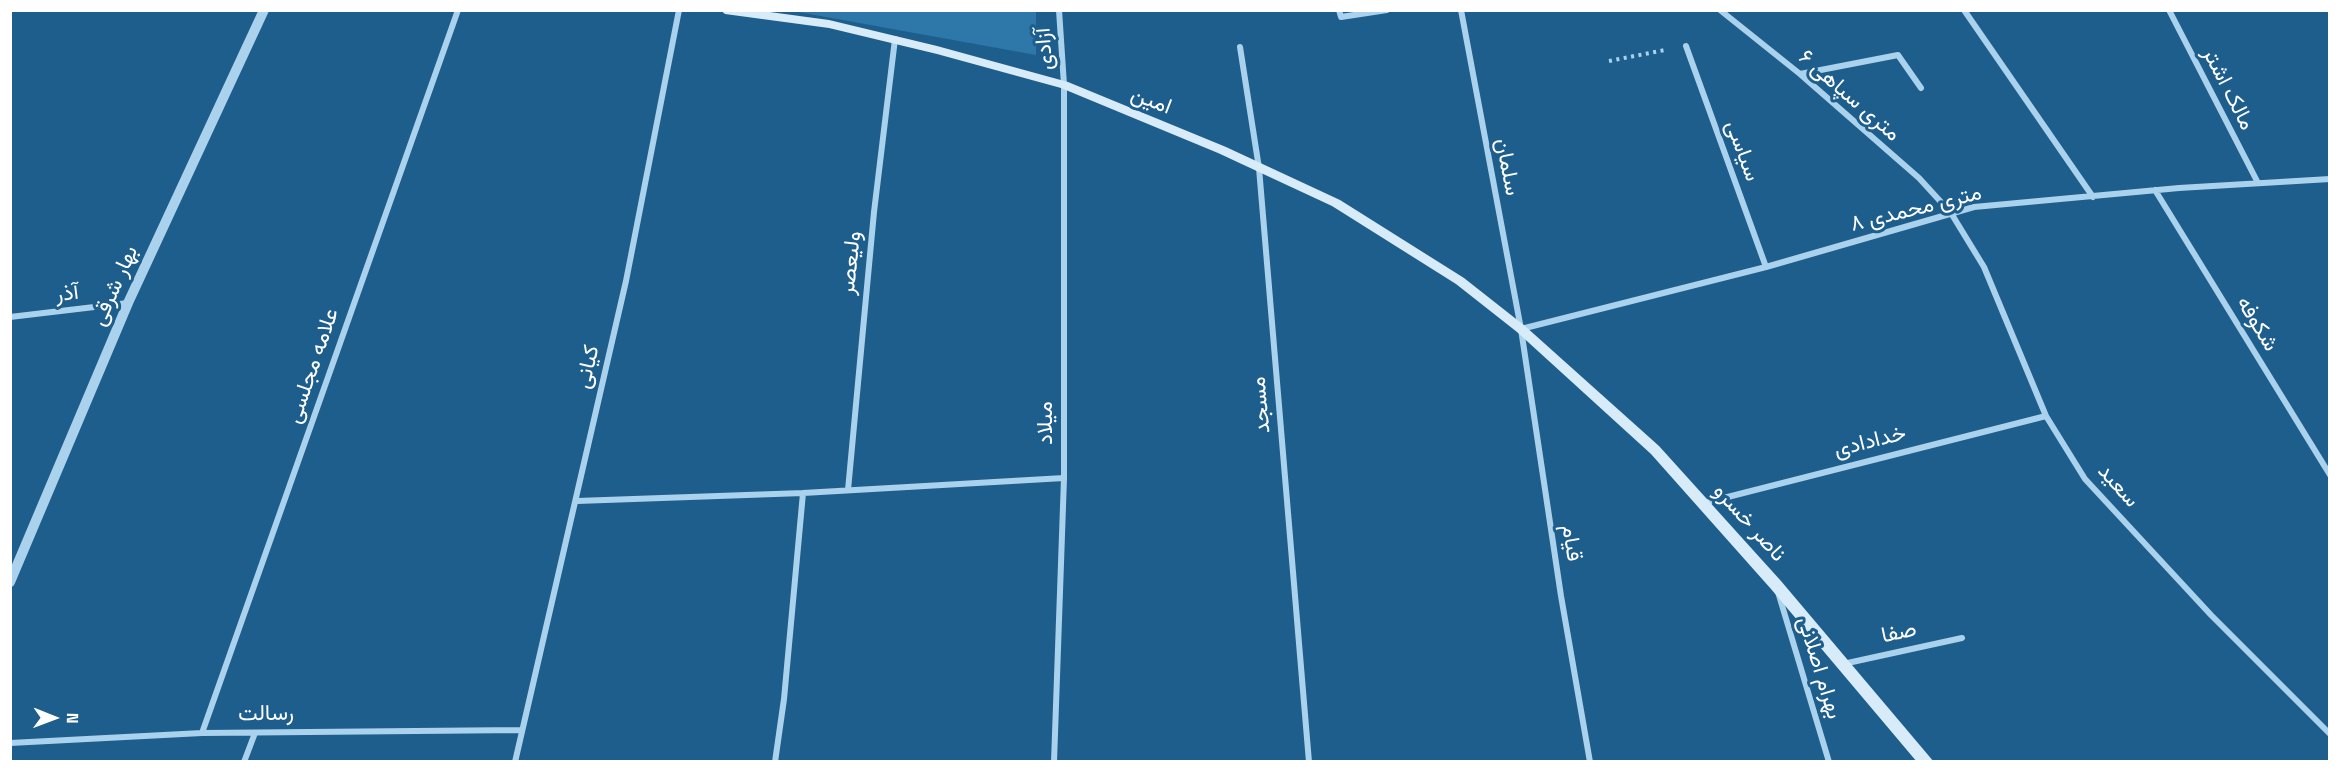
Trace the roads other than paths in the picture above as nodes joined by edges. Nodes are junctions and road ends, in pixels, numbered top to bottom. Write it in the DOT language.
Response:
graph roads {
  1 [pos="264,10"];
  2 [pos="458,10"];
  3 [pos="679,10"];
  4 [pos="725,10"];
  5 [pos="1059,10"];
  6 [pos="1339,10"];
  7 [pos="1387,10"];
  8 [pos="1461,10"];
  9 [pos="1720,10"];
  10 [pos="1964,10"];
  11 [pos="2169,10"];
  12 [pos="895,39"];
  13 [pos="1686,46"];
  14 [pos="1240,47"];
  15 [pos="1800,74"];
  16 [pos="1064,85"];
  17 [pos="1921,88"];
  18 [pos="1259,168"];
  19 [pos="2330,179"];
  20 [pos="2258,183"];
  21 [pos="2155,190"];
  22 [pos="2093,196"];
  23 [pos="1951,213"];
  24 [pos="1766,267"];
  25 [pos="128,303"];
  26 [pos="10,317"];
  27 [pos="1521,329"];
  28 [pos="2046,416"];
  29 [pos="2330,476"];
  30 [pos="1064,478"];
  31 [pos="848,490"];
  32 [pos="802,493"];
  33 [pos="577,501"];
  34 [pos="1704,503"];
  35 [pos="11,579"];
  36 [pos="1776,585"];
  37 [pos="1962,638"];
  38 [pos="1843,664"];
  39 [pos="522,730"];
  40 [pos="255,732"];
  41 [pos="202,734"];
  42 [pos="2330,734"];
  43 [pos="10,743"];
  44 [pos="244,762"];
  45 [pos="515,762"];
  46 [pos="775,762"];
  47 [pos="1054,762"];
  48 [pos="1309,762"];
  49 [pos="1590,762"];
  50 [pos="1829,762"];
  51 [pos="1927,762"];
  1 -- 25 [label="street, بهار شرقی"];
  2 -- 41 [label="street, علامه مجلسی"];
  3 -- 33 [label="street, کیانی"];
  4 -- 12 [label="main road, امین"];
  5 -- 16 [label="street, آزادی"];
  6 -- 7 [label="street"];
  8 -- 27 [label="street, سلمان"];
  9 -- 15 [label="street, ۶ متری سپاهی"];
  10 -- 22 [label="street"];
  11 -- 20 [label="street, مالک اشتر"];
  12 -- 16 [label="main road, امین"];
  12 -- 31 [label="street, ولیعصر"];
  13 -- 24 [label="street, سیاسی"];
  14 -- 18 [label="street, مسجد"];
  15 -- 17 [label="street"];
  15 -- 23 [label="street, ۶ متری سپاهی"];
  16 -- 18 [label="main road, امین"];
  16 -- 30 [label="street, میلاد"];
  18 -- 27 [label="main road, امین"];
  18 -- 48 [label="street, مسجد"];
  19 -- 20 [label="street, ۸ متری محمدی"];
  20 -- 21 [label="street, ۸ متری محمدی"];
  21 -- 22 [label="street, ۸ متری محمدی"];
  21 -- 29 [label="street, شکوفه"];
  22 -- 23 [label="street, ۸ متری محمدی"];
  23 -- 24 [label="street, ۸ متری محمدی"];
  23 -- 28 [label="street, سعید"];
  24 -- 27 [label="street, ۸ متری محمدی"];
  25 -- 26 [label="street, آذر"];
  25 -- 35 [label="street, بهار شرقی"];
  27 -- 34 [label="main road, ناصر خسرو"];
  27 -- 49 [label="street, قیام"];
  28 -- 34 [label="street, خدادادی"];
  28 -- 42 [label="street, سعید"];
  30 -- 31 [label="street"];
  30 -- 47 [label="street, میلاد"];
  31 -- 32 [label="street"];
  32 -- 33 [label="street"];
  32 -- 46 [label="street"];
  33 -- 39 [label="street, کیانی"];
  34 -- 36 [label="main road, ناصر خسرو"];
  36 -- 38 [label="main road, ناصر خسرو"];
  36 -- 50 [label="street, بهرام اصلانی"];
  37 -- 38 [label="street, صفا"];
  38 -- 51 [label="main road, ناصر خسرو"];
  39 -- 40 [label="street, رسالت"];
  39 -- 45 [label="street, کیانی"];
  40 -- 41 [label="street, رسالت"];
  40 -- 44 [label="street"];
  41 -- 43 [label="street, رسالت"];
}
